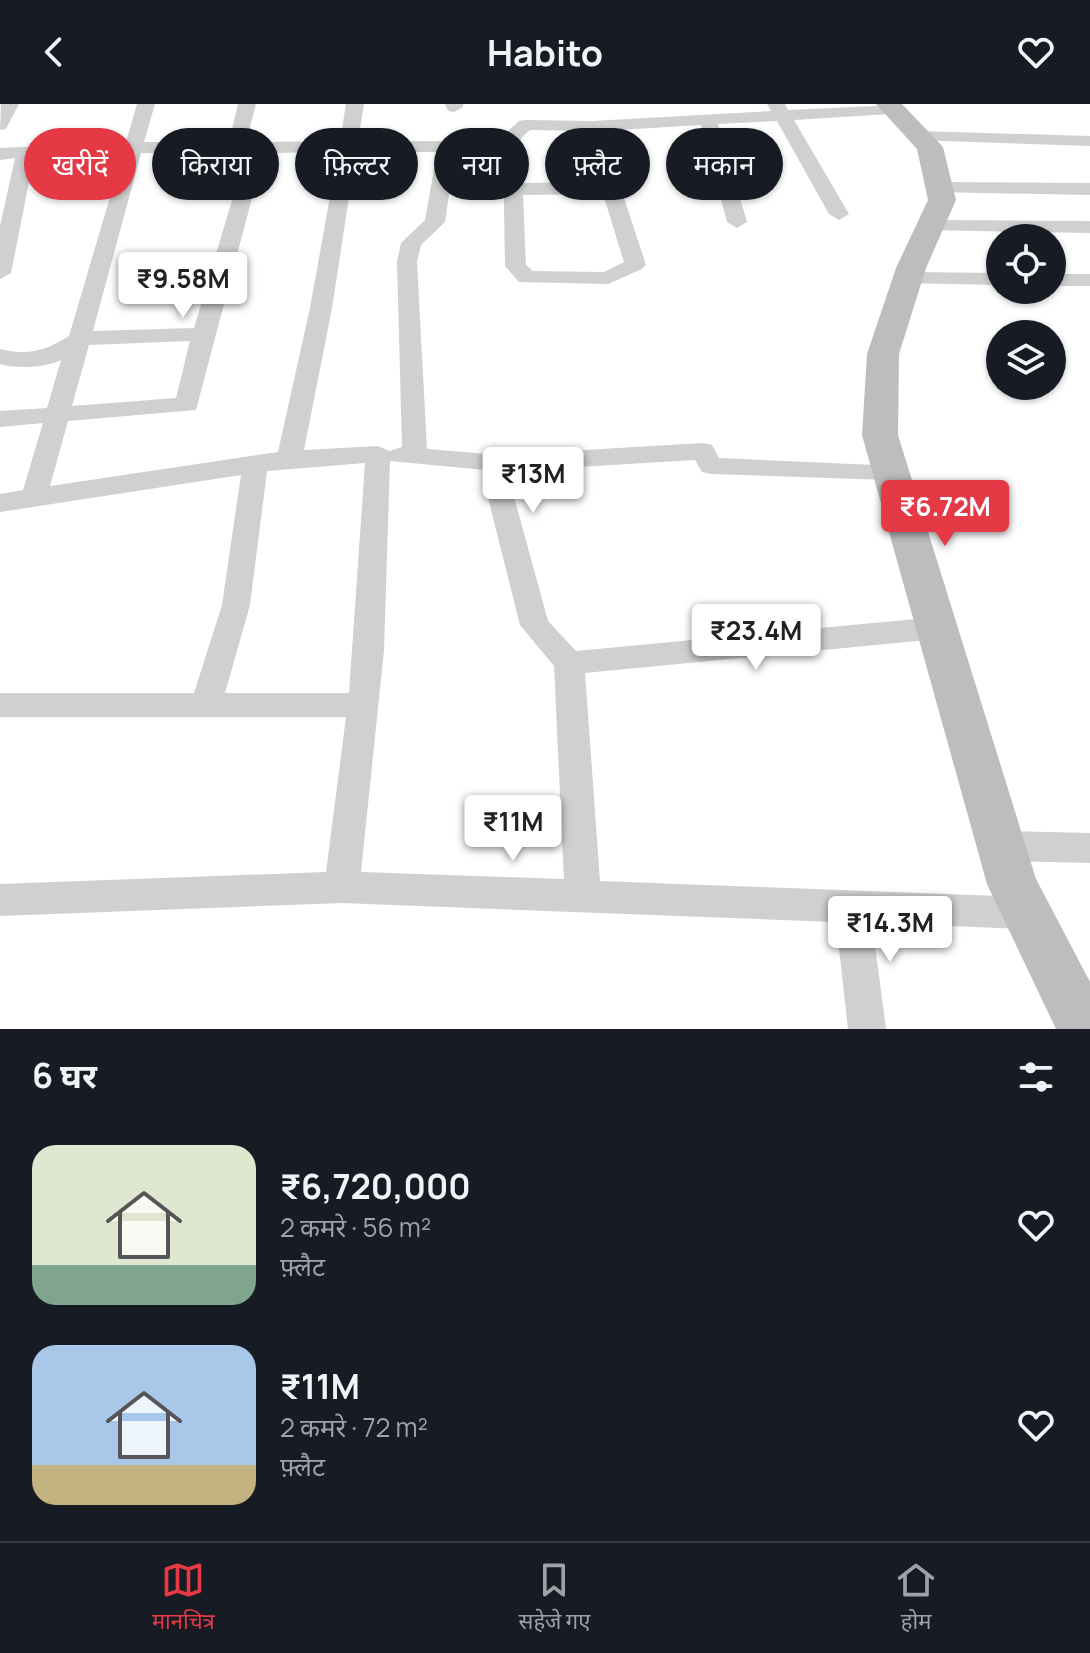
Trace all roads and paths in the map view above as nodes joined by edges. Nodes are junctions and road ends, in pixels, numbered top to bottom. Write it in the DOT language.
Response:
graph roads {
  1 [pos="10,104"];
  2 [pos="146,104"];
  3 [pos="247,104"];
  4 [pos="355,104"];
  5 [pos="565,104"];
  6 [pos="779,110"];
  7 [pos="899,116"];
  8 [pos="708,119"];
  9 [pos="0,125"];
  10 [pos="568,125"];
  11 [pos="592,126"];
  12 [pos="241,128"];
  13 [pos="351,128"];
  14 [pos="522,128"];
  15 [pos="1090,141"];
  16 [pos="136,147"];
  17 [pos="152,147"];
  18 [pos="24,152"];
  19 [pos="0,154"];
  20 [pos="24,161"];
  21 [pos="1090,189"];
  22 [pos="121,200"];
  23 [pos="241,200"];
  24 [pos="339,200"];
  25 [pos="438,200"];
  26 [pos="514,200"];
  27 [pos="615,200"];
  28 [pos="935,207"];
  29 [pos="839,214"];
  30 [pos="737,222"];
  31 [pos="1090,227"];
  32 [pos="0,273"];
  33 [pos="908,278"];
  34 [pos="986,279"];
  35 [pos="1066,280"];
  36 [pos="1090,280"];
  37 [pos="203,334"];
  38 [pos="81,338"];
  39 [pos="0,356"];
  40 [pos="58,416"];
  41 [pos="0,419"];
  42 [pos="378,454"];
  43 [pos="415,456"];
  44 [pos="289,459"];
  45 [pos="499,463"];
  46 [pos="255,464"];
  47 [pos="889,472"];
  48 [pos="34,497"];
  49 [pos="0,503"];
  50 [pos="937,628"];
  51 [pos="569,663"];
  52 [pos="206,703"];
  53 [pos="0,705"];
  54 [pos="363,705"];
  55 [pos="1001,846"];
  56 [pos="1090,848"];
  57 [pos="342,887"];
  58 [pos="583,896"];
  59 [pos="0,900"];
  60 [pos="852,906"];
  61 [pos="1026,913"];
  62 [pos="867,1029"];
  63 [pos="1085,1029"];
  1 -- 9 [label="street"];
  2 -- 16 [label="street"];
  3 -- 12 [label="street"];
  4 -- 13 [label="street"];
  5 -- 10 [label="street"];
  6 -- 7 [label="street"];
  6 -- 8 [label="street"];
  6 -- 29 [label="street"];
  7 -- 15 [label="street"];
  7 -- 28 [label="street"];
  8 -- 11 [label="street"];
  8 -- 30 [label="street"];
  10 -- 11 [label="street"];
  10 -- 14 [label="street"];
  16 -- 17 [label="street"];
  18 -- 19 [label="street"];
  20 -- 32 [label="street"];
  21 -- 28 [label="street"];
  22 -- 38 [label="street"];
  23 -- 37 [label="street"];
  24 -- 44 [label="street"];
  25 -- 43 [label="street"];
  26 -- 27 [label="street"];
  28 -- 31 [label="street"];
  28 -- 33 [label="street"];
  33 -- 34 [label="street"];
  33 -- 47 [label="street"];
  35 -- 36 [label="street"];
  37 -- 38 [label="street"];
  37 -- 40 [label="street"];
  38 -- 39 [label="street"];
  38 -- 40 [label="street"];
  40 -- 41 [label="street"];
  40 -- 48 [label="street"];
  42 -- 43 [label="street"];
  42 -- 44 [label="street"];
  42 -- 54 [label="street"];
  43 -- 45 [label="street"];
  44 -- 46 [label="street"];
  45 -- 47 [label="street"];
  45 -- 51 [label="street"];
  46 -- 48 [label="street"];
  46 -- 52 [label="street"];
  47 -- 50 [label="street"];
  48 -- 49 [label="street"];
  50 -- 51 [label="street"];
  50 -- 55 [label="street"];
  51 -- 58 [label="street"];
  52 -- 53 [label="street"];
  52 -- 54 [label="street"];
  54 -- 57 [label="street"];
  55 -- 56 [label="street"];
  55 -- 61 [label="street"];
  57 -- 58 [label="street"];
  57 -- 59 [label="street"];
  58 -- 60 [label="street"];
  60 -- 61 [label="street"];
  60 -- 62 [label="street"];
  61 -- 63 [label="street"];
}
